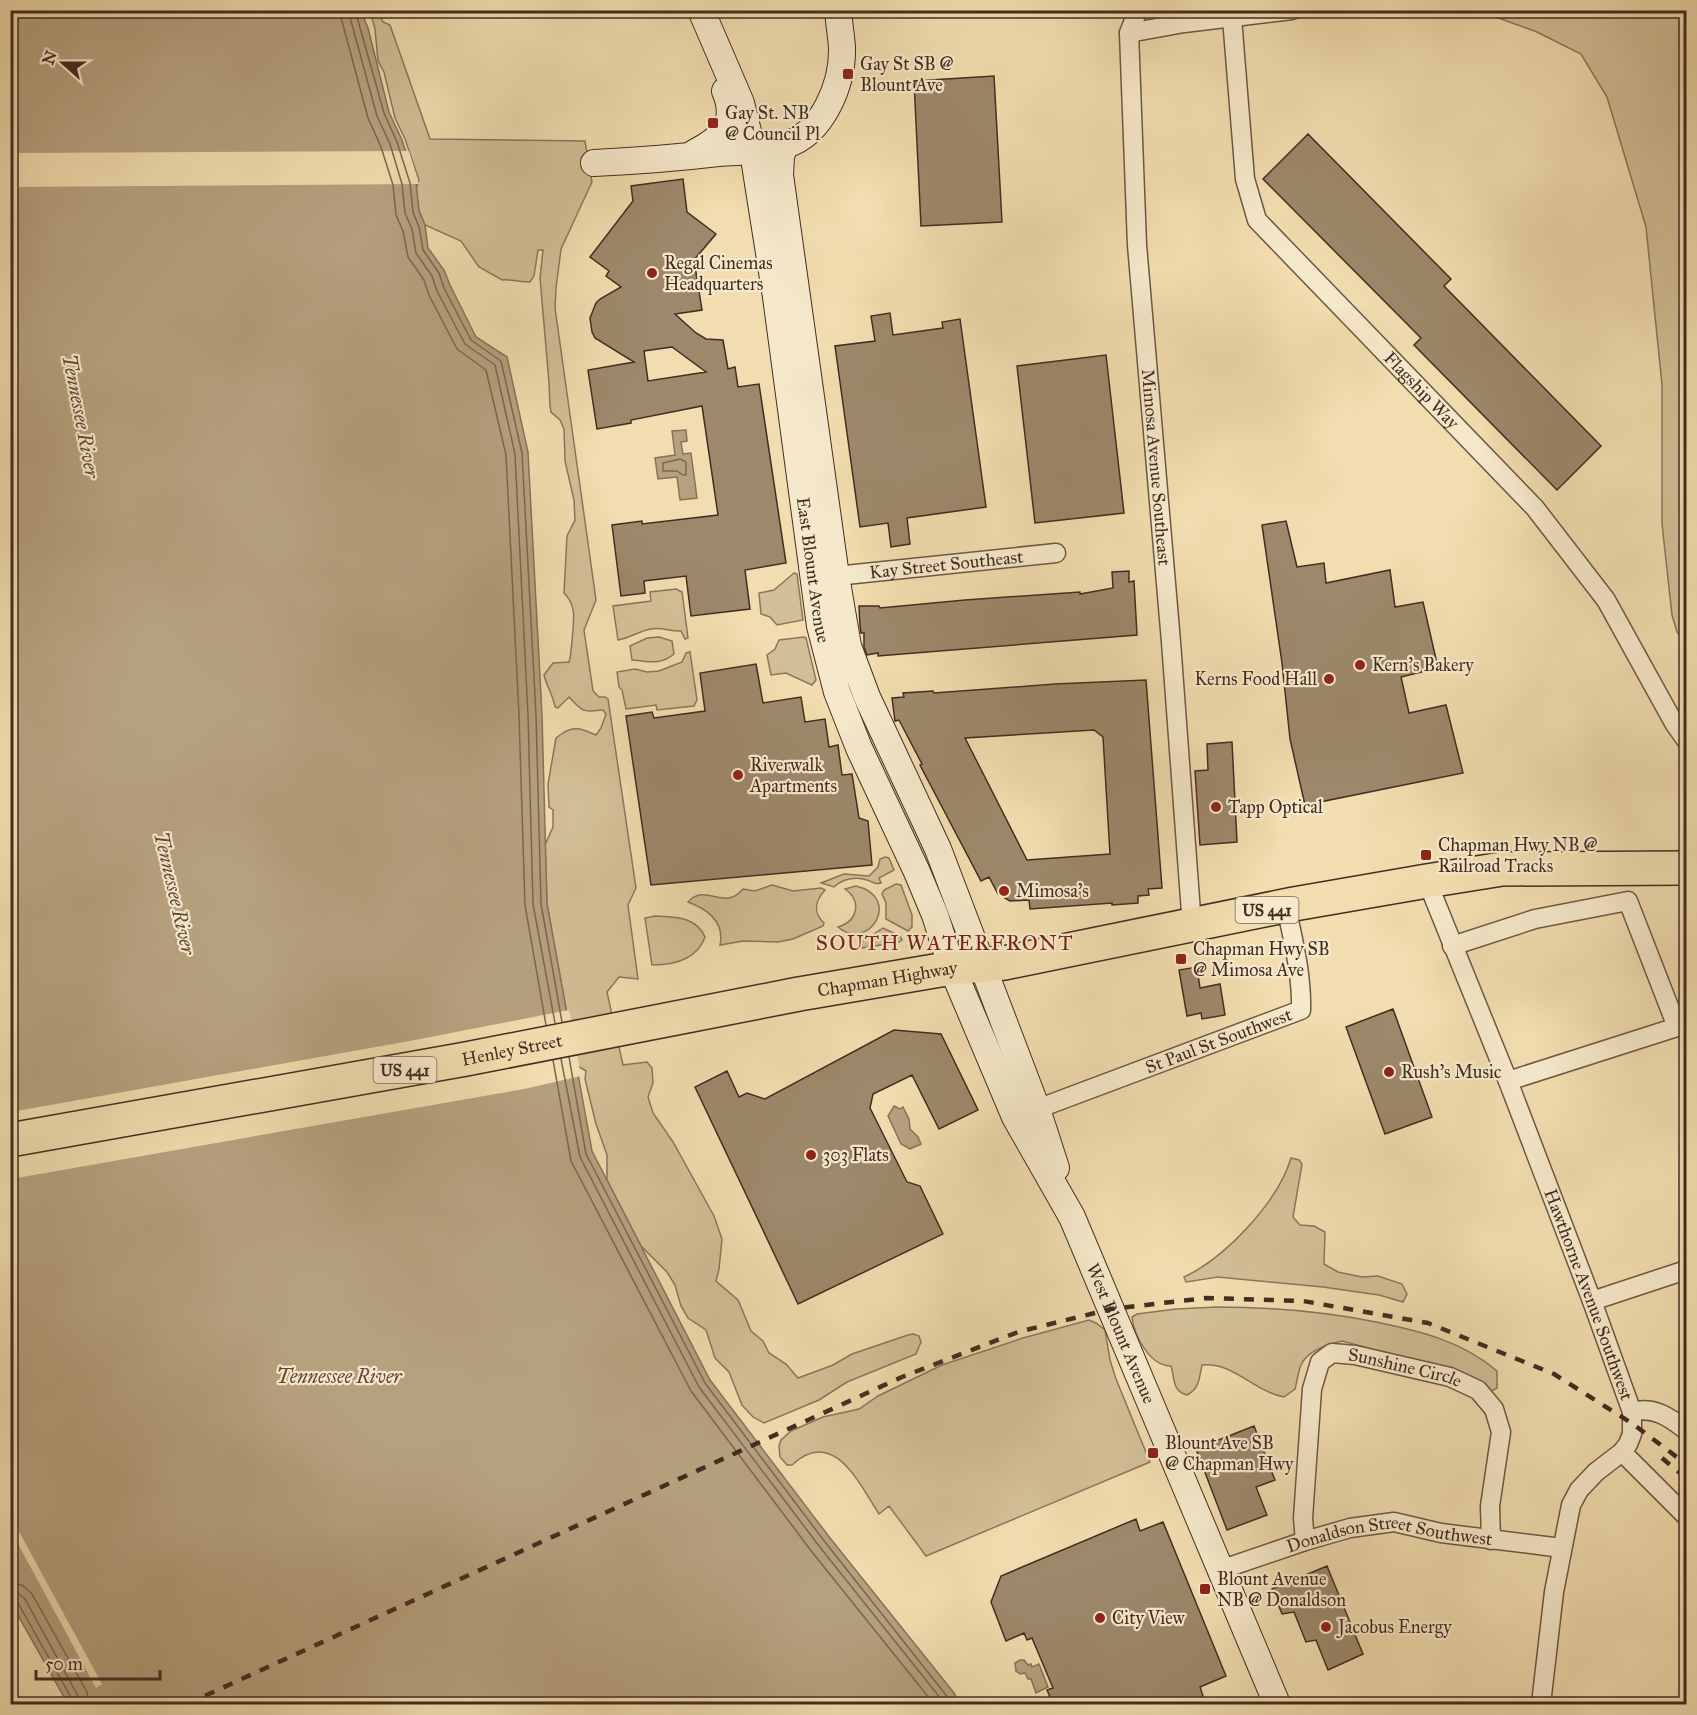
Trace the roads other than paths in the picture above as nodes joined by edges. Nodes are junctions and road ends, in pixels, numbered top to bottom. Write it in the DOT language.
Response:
graph roads {
  1 [pos="838,10"];
  2 [pos="1138,10"];
  3 [pos="1292,10"];
  4 [pos="1187,16"];
  5 [pos="1232,18"];
  6 [pos="706,21"];
  7 [pos="1129,33"];
  8 [pos="784,146"];
  9 [pos="753,152"];
  10 [pos="684,158"];
  11 [pos="594,163"];
  12 [pos="787,296"];
  13 [pos="1056,553"];
  14 [pos="825,577"];
  15 [pos="861,680"];
  16 [pos="837,692"];
  17 [pos="1686,740"];
  18 [pos="1686,868"];
  19 [pos="1427,880"];
  20 [pos="1286,906"];
  21 [pos="1192,926"];
  22 [pos="1452,946"];
  23 [pos="967,967"];
  24 [pos="799,994"];
  25 [pos="1508,1081"];
  26 [pos="1026,1113"];
  27 [pos="10,1140"];
  28 [pos="1686,1270"];
  29 [pos="1592,1301"];
  30 [pos="1632,1412"];
  31 [pos="1686,1430"];
  32 [pos="1622,1452"];
  33 [pos="1686,1516"];
  34 [pos="1491,1540"];
  35 [pos="1305,1541"];
  36 [pos="1562,1548"];
  37 [pos="1220,1570"];
  38 [pos="1277,1704"];
  39 [pos="1541,1704"];
  1 -- 8 [label="main road"];
  2 -- 7 [label="street, Mimosa Avenue Southeast"];
  3 -- 5 [label="street"];
  4 -- 5 [label="street"];
  4 -- 7 [label="street"];
  5 -- 17 [label="street, Flagship Way"];
  6 -- 9 [label="main road, East Blount Avenue"];
  6 -- 10 [label="main road"];
  7 -- 21 [label="street, Mimosa Avenue Southeast"];
  8 -- 9 [label="main road"];
  8 -- 12 [label="main road"];
  9 -- 10 [label="main road"];
  9 -- 12 [label="main road, East Blount Avenue"];
  10 -- 11 [label="main road"];
  12 -- 14 [label="main road, East Blount Avenue"];
  13 -- 14 [label="street, Kay Street Southeast"];
  14 -- 15 [label="main road"];
  14 -- 16 [label="main road, East Blount Avenue"];
  15 -- 16 [label="main road"];
  15 -- 23 [label="main road"];
  16 -- 23 [label="main road, East Blount Avenue"];
  18 -- 19 [label="highway, Chapman Highway / US 441"];
  19 -- 20 [label="highway, Chapman Highway / US 441"];
  19 -- 22 [label="street, Hawthorne Avenue Southwest"];
  20 -- 21 [label="highway, Chapman Highway / US 441"];
  20 -- 26 [label="street, St Paul St Southwest"];
  21 -- 23 [label="highway, Chapman Highway / US 441"];
  22 -- 25 [label="street, Hawthorne Avenue Southwest"];
  22 -- 25 [label="street"];
  23 -- 24 [label="highway, Chapman Highway / US 441"];
  23 -- 26 [label="main road, West Blount Avenue"];
  24 -- 27 [label="highway, Henley Street / US 441"];
  25 -- 29 [label="street, Hawthorne Avenue Southwest"];
  26 -- 37 [label="main road, West Blount Avenue"];
  28 -- 29 [label="street"];
  29 -- 30 [label="street, Hawthorne Avenue Southwest"];
  30 -- 31 [label="street"];
  30 -- 32 [label="street, Hawthorne Avenue Southwest"];
  32 -- 33 [label="street"];
  32 -- 36 [label="street"];
  34 -- 35 [label="street, Donaldson Street Southwest"];
  34 -- 35 [label="street, Sunshine Circle"];
  34 -- 36 [label="street, Donaldson Street Southwest"];
  35 -- 37 [label="street, Donaldson Street Southwest"];
  36 -- 39 [label="street"];
  37 -- 38 [label="main road, West Blount Avenue"];
}
